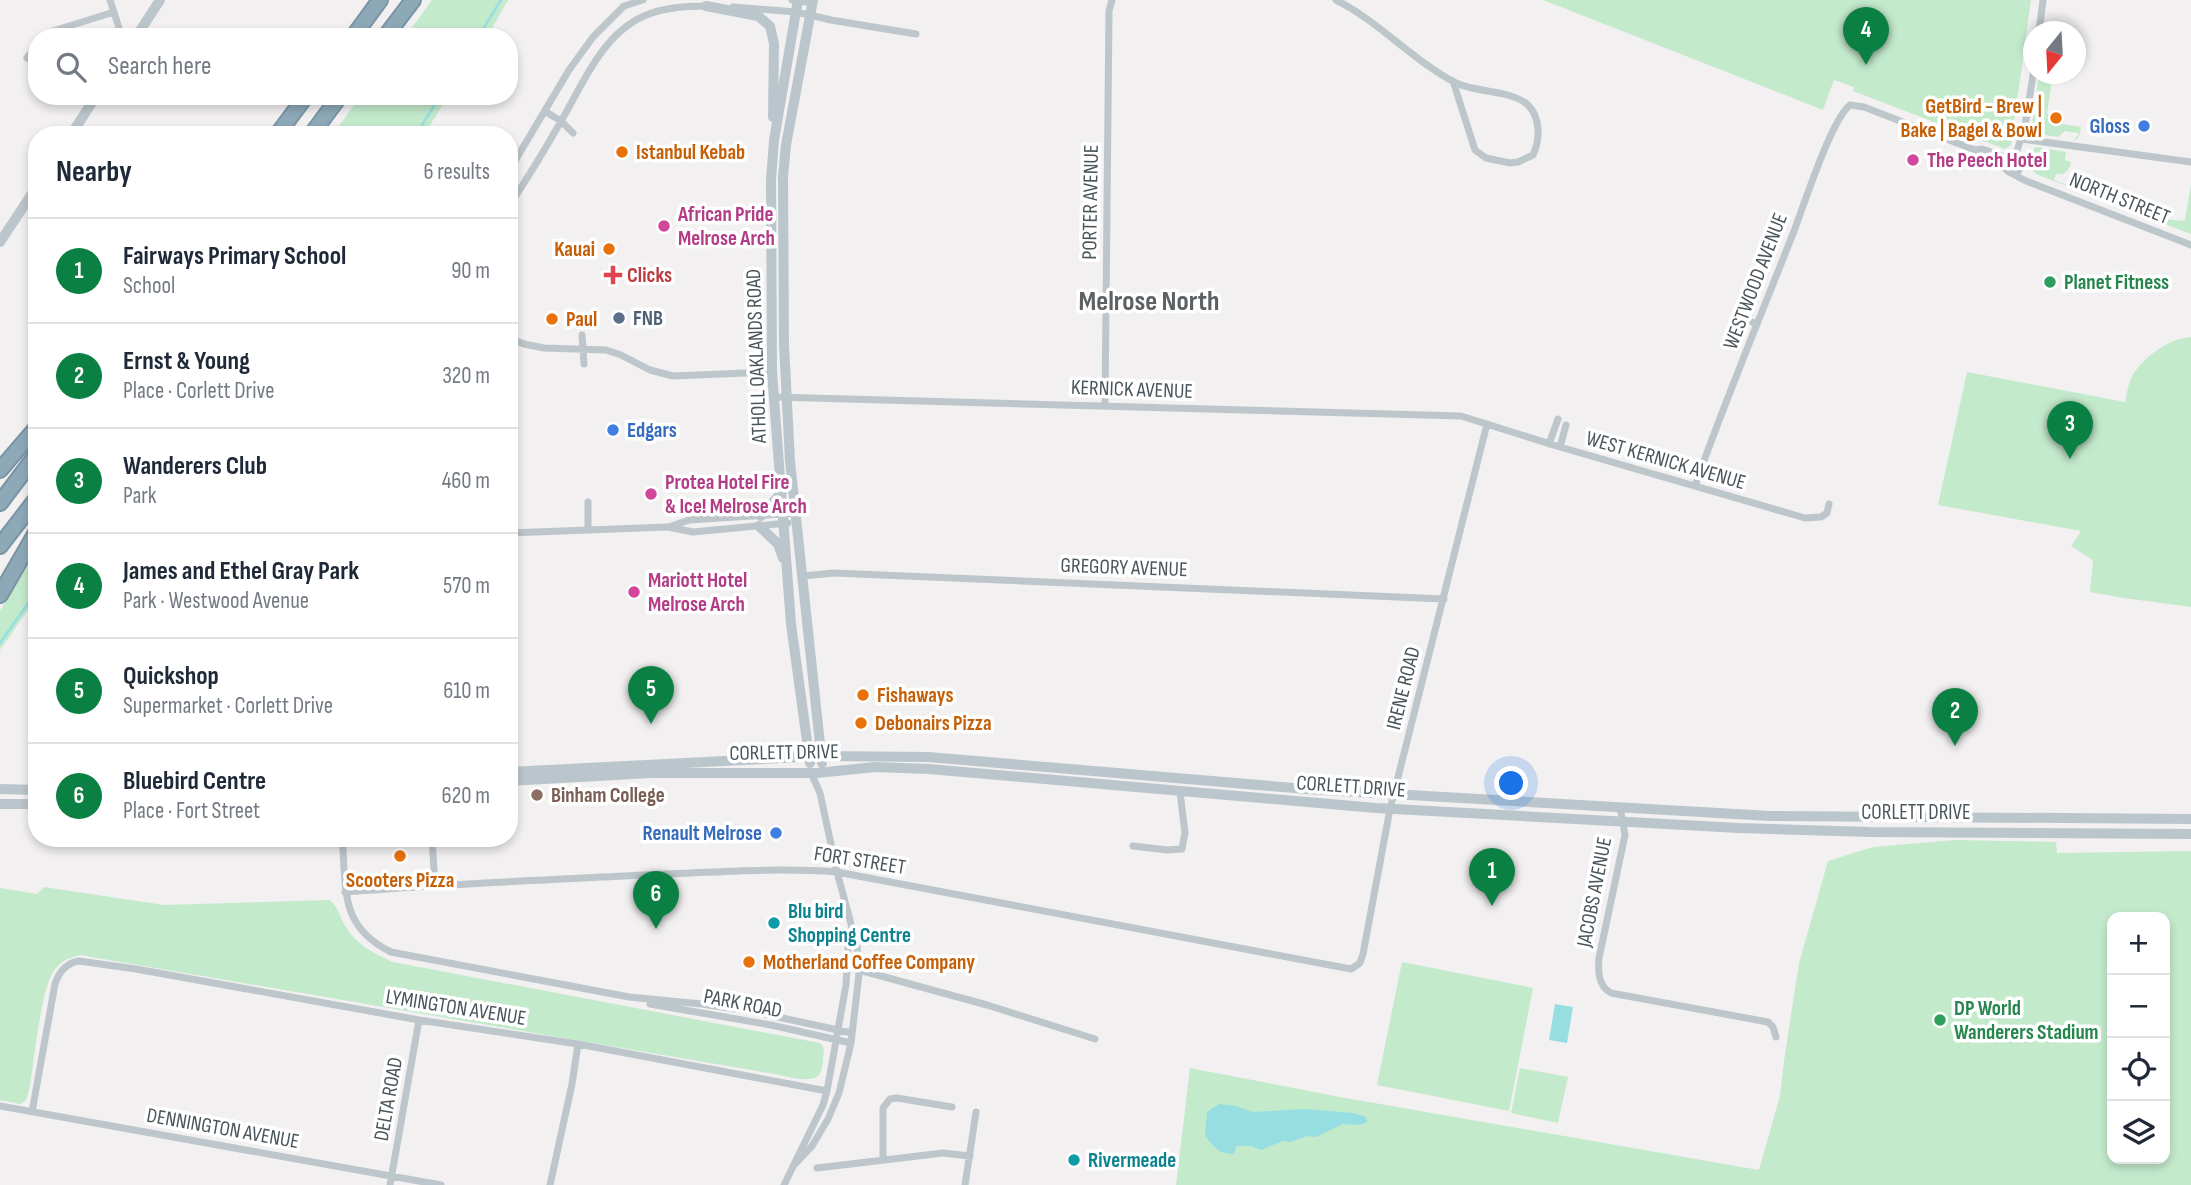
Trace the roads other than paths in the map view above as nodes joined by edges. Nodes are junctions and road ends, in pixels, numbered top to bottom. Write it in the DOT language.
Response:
graph roads {
  1 [pos="110,0"];
  2 [pos="160,0"];
  3 [pos="380,0"];
  4 [pos="413,0"];
  5 [pos="643,0"];
  6 [pos="792,0"];
  7 [pos="1112,0"];
  8 [pos="1336,0"];
  9 [pos="2043,0"];
  10 [pos="813,1"];
  11 [pos="797,4"];
  12 [pos="706,6"];
  13 [pos="114,12"];
  14 [pos="810,15"];
  15 [pos="2040,21"];
  16 [pos="62,28"];
  17 [pos="119,28"];
  18 [pos="141,28"];
  19 [pos="360,28"];
  20 [pos="392,28"];
  21 [pos="916,34"];
  22 [pos="1453,81"];
  23 [pos="2031,84"];
  24 [pos="90,105"];
  25 [pos="299,105"];
  26 [pos="333,105"];
  27 [pos="1864,107"];
  28 [pos="546,112"];
  29 [pos="561,121"];
  30 [pos="77,126"];
  31 [pos="283,126"];
  32 [pos="318,126"];
  33 [pos="573,133"];
  34 [pos="2022,139"];
  35 [pos="775,140"];
  36 [pos="1975,150"];
  37 [pos="518,157"];
  38 [pos="2012,158"];
  39 [pos="2191,162"];
  40 [pos="2020,169"];
  41 [pos="2008,171"];
  42 [pos="2035,183"];
  43 [pos="518,191"];
  44 [pos="28,200"];
  45 [pos="0,242"];
  46 [pos="2191,245"];
  47 [pos="1739,317"];
  48 [pos="1757,324"];
  49 [pos="582,335"];
  50 [pos="518,342"];
  51 [pos="583,349"];
  52 [pos="584,364"];
  53 [pos="772,372"];
  54 [pos="774,397"];
  55 [pos="787,397"];
  56 [pos="1105,405"];
  57 [pos="1558,419"];
  58 [pos="1487,424"];
  59 [pos="1566,425"];
  60 [pos="28,437"];
  61 [pos="1549,444"];
  62 [pos="1560,447"];
  63 [pos="28,466"];
  64 [pos="0,470"];
  65 [pos="1695,486"];
  66 [pos="782,492"];
  67 [pos="588,502"];
  68 [pos="0,503"];
  69 [pos="1829,504"];
  70 [pos="28,510"];
  71 [pos="797,517"];
  72 [pos="784,519"];
  73 [pos="760,521"];
  74 [pos="668,527"];
  75 [pos="588,529"];
  76 [pos="518,533"];
  77 [pos="0,546"];
  78 [pos="28,547"];
  79 [pos="786,567"];
  80 [pos="803,576"];
  81 [pos="0,595"];
  82 [pos="1444,598"];
  83 [pos="808,631"];
  84 [pos="795,657"];
  85 [pos="821,756"];
  86 [pos="809,757"];
  87 [pos="518,772"];
  88 [pos="811,773"];
  89 [pos="824,773"];
  90 [pos="518,780"];
  91 [pos="0,789"];
  92 [pos="28,790"];
  93 [pos="1180,792"];
  94 [pos="820,793"];
  95 [pos="1394,794"];
  96 [pos="0,804"];
  97 [pos="28,804"];
  98 [pos="1620,807"];
  99 [pos="1390,809"];
  100 [pos="2191,819"];
  101 [pos="1621,822"];
  102 [pos="2191,834"];
  103 [pos="1133,846"];
  104 [pos="342,847"];
  105 [pos="433,847"];
  106 [pos="837,872"];
  107 [pos="435,886"];
  108 [pos="345,892"];
  109 [pos="849,923"];
  110 [pos="1360,963"];
  111 [pos="859,970"];
  112 [pos="629,997"];
  113 [pos="419,1020"];
  114 [pos="837,1030"];
  115 [pos="852,1033"];
  116 [pos="1776,1037"];
  117 [pos="1095,1039"];
  118 [pos="835,1040"];
  119 [pos="851,1043"];
  120 [pos="578,1044"];
  121 [pos="827,1091"];
  122 [pos="0,1106"];
  123 [pos="952,1107"];
  124 [pos="32,1112"];
  125 [pos="976,1112"];
  126 [pos="970,1156"];
  127 [pos="883,1160"];
  128 [pos="794,1165"];
  129 [pos="817,1168"];
  130 [pos="392,1176"];
  131 [pos="390,1185"];
  132 [pos="440,1185"];
  133 [pos="550,1185"];
  134 [pos="784,1185"];
  135 [pos="965,1185"];
  1 -- 13 [label="street"];
  2 -- 18 [label="main road"];
  3 -- 19 [label="highway"];
  4 -- 20 [label="highway"];
  5 -- 28 [label="street"];
  6 -- 11 [label="street"];
  7 -- 56 [label="street, PORTER AVENUE"];
  8 -- 22 [label="street"];
  9 -- 15 [label="street"];
  10 -- 11 [label="street"];
  10 -- 14 [label="main road, ATHOLL OAKLANDS ROAD"];
  11 -- 12 [label="street"];
  11 -- 14 [label="street"];
  11 -- 35 [label="main road, ATHOLL OAKLANDS ROAD"];
  12 -- 29 [label="street"];
  12 -- 35 [label="main road"];
  13 -- 16 [label="street"];
  13 -- 17 [label="street"];
  14 -- 21 [label="street"];
  14 -- 55 [label="main road, ATHOLL OAKLANDS ROAD"];
  22 -- 22 [label="street"];
  23 -- 34 [label="street"];
  24 -- 30 [label="main road"];
  25 -- 31 [label="highway"];
  26 -- 32 [label="highway"];
  27 -- 36 [label="street, NORTH STREET"];
  27 -- 48 [label="street, WESTWOOD AVENUE"];
  28 -- 29 [label="street"];
  28 -- 37 [label="street"];
  29 -- 33 [label="street"];
  29 -- 43 [label="street"];
  34 -- 38 [label="street"];
  34 -- 39 [label="street"];
  35 -- 53 [label="main road, ATHOLL OAKLANDS ROAD"];
  36 -- 38 [label="street, NORTH STREET"];
  36 -- 41 [label="street, NORTH STREET"];
  38 -- 40 [label="street"];
  38 -- 41 [label="street"];
  40 -- 41 [label="street"];
  40 -- 42 [label="street, NORTH STREET"];
  41 -- 42 [label="street, NORTH STREET"];
  42 -- 46 [label="street, NORTH STREET"];
  44 -- 45 [label="main road"];
  47 -- 48 [label="street"];
  48 -- 65 [label="street, WESTWOOD AVENUE"];
  49 -- 51 [label="street"];
  50 -- 51 [label="street"];
  51 -- 52 [label="street"];
  51 -- 53 [label="street"];
  53 -- 54 [label="main road, ATHOLL OAKLANDS ROAD"];
  54 -- 55 [label="street, KERNICK AVENUE"];
  54 -- 66 [label="main road, ATHOLL OAKLANDS ROAD"];
  55 -- 56 [label="street, KERNICK AVENUE"];
  55 -- 71 [label="main road, ATHOLL OAKLANDS ROAD"];
  56 -- 58 [label="street, KERNICK AVENUE"];
  57 -- 61 [label="street"];
  58 -- 61 [label="street, WEST KERNICK AVENUE"];
  58 -- 82 [label="street, IRENE ROAD"];
  59 -- 62 [label="street"];
  60 -- 64 [label="highway"];
  61 -- 62 [label="street, WEST KERNICK AVENUE"];
  62 -- 65 [label="street, WEST KERNICK AVENUE"];
  63 -- 68 [label="highway"];
  65 -- 69 [label="street, WEST KERNICK AVENUE"];
  66 -- 72 [label="main road, ATHOLL OAKLANDS ROAD"];
  66 -- 73 [label="main road"];
  67 -- 75 [label="street"];
  70 -- 77 [label="highway"];
  71 -- 72 [label="street"];
  71 -- 80 [label="main road, ATHOLL OAKLANDS ROAD"];
  72 -- 73 [label="street"];
  72 -- 79 [label="main road, ATHOLL OAKLANDS ROAD"];
  73 -- 74 [label="street"];
  73 -- 74 [label="street"];
  73 -- 79 [label="main road"];
  74 -- 75 [label="street"];
  75 -- 76 [label="street"];
  78 -- 81 [label="highway"];
  79 -- 84 [label="main road, ATHOLL OAKLANDS ROAD"];
  80 -- 82 [label="street, GREGORY AVENUE"];
  80 -- 83 [label="main road, ATHOLL OAKLANDS ROAD"];
  82 -- 95 [label="street, IRENE ROAD"];
  83 -- 84 [label="main road"];
  83 -- 85 [label="main road, ATHOLL OAKLANDS ROAD"];
  84 -- 86 [label="main road, ATHOLL OAKLANDS ROAD"];
  85 -- 86 [label="main road, CORLETT DRIVE"];
  85 -- 89 [label="main road, ATHOLL OAKLANDS ROAD"];
  85 -- 95 [label="main road, CORLETT DRIVE"];
  86 -- 87 [label="main road, CORLETT DRIVE"];
  86 -- 88 [label="main road, ATHOLL OAKLANDS ROAD"];
  88 -- 89 [label="main road, CORLETT DRIVE"];
  88 -- 90 [label="main road, CORLETT DRIVE"];
  88 -- 94 [label="street, ATHOLL OAKLANDS ROAD"];
  89 -- 93 [label="main road, CORLETT DRIVE"];
  89 -- 94 [label="street, ATHOLL OAKLANDS ROAD"];
  91 -- 92 [label="main road"];
  93 -- 99 [label="main road, CORLETT DRIVE"];
  93 -- 103 [label="street"];
  94 -- 106 [label="street, ATHOLL OAKLANDS ROAD"];
  95 -- 98 [label="main road, CORLETT DRIVE"];
  95 -- 99 [label="street, IRENE ROAD"];
  96 -- 97 [label="main road"];
  98 -- 100 [label="main road, CORLETT DRIVE"];
  98 -- 101 [label="street, JACOBS AVENUE"];
  99 -- 101 [label="main road, CORLETT DRIVE"];
  99 -- 110 [label="street, IRENE ROAD"];
  101 -- 102 [label="main road, CORLETT DRIVE"];
  101 -- 116 [label="street, JACOBS AVENUE"];
  104 -- 108 [label="street, PARK ROAD"];
  105 -- 107 [label="street"];
  106 -- 107 [label="street, FORT STREET"];
  106 -- 109 [label="street, ATHOLL OAKLANDS ROAD"];
  106 -- 110 [label="street, FORT STREET"];
  107 -- 108 [label="street, FORT STREET"];
  108 -- 112 [label="street, PARK ROAD"];
  109 -- 111 [label="street, ATHOLL OAKLANDS ROAD"];
  109 -- 114 [label="street, ATHOLL OAKLANDS ROAD"];
  111 -- 115 [label="street, ATHOLL OAKLANDS ROAD"];
  111 -- 117 [label="street"];
  112 -- 114 [label="street, PARK ROAD"];
  112 -- 118 [label="street, PARK ROAD"];
  113 -- 120 [label="street, LYMINGTON AVENUE"];
  113 -- 124 [label="street, LYMINGTON AVENUE"];
  113 -- 130 [label="street, DELTA ROAD"];
  114 -- 115 [label="street, PARK ROAD"];
  114 -- 118 [label="street, ATHOLL OAKLANDS ROAD"];
  115 -- 119 [label="street, ATHOLL OAKLANDS ROAD"];
  118 -- 119 [label="street, PARK ROAD"];
  118 -- 121 [label="street, ATHOLL OAKLANDS ROAD"];
  119 -- 128 [label="street, ATHOLL OAKLANDS ROAD"];
  120 -- 121 [label="street, LYMINGTON AVENUE"];
  120 -- 133 [label="street"];
  121 -- 128 [label="street, ATHOLL OAKLANDS ROAD"];
  122 -- 124 [label="street, DENNINGTON AVENUE"];
  123 -- 127 [label="street"];
  124 -- 130 [label="street, DENNINGTON AVENUE"];
  125 -- 126 [label="street"];
  126 -- 127 [label="street"];
  126 -- 135 [label="street"];
  127 -- 129 [label="street"];
  128 -- 134 [label="street, ATHOLL OAKLANDS ROAD"];
  130 -- 131 [label="street, DELTA ROAD"];
  130 -- 132 [label="street, DENNINGTON AVENUE"];
}
